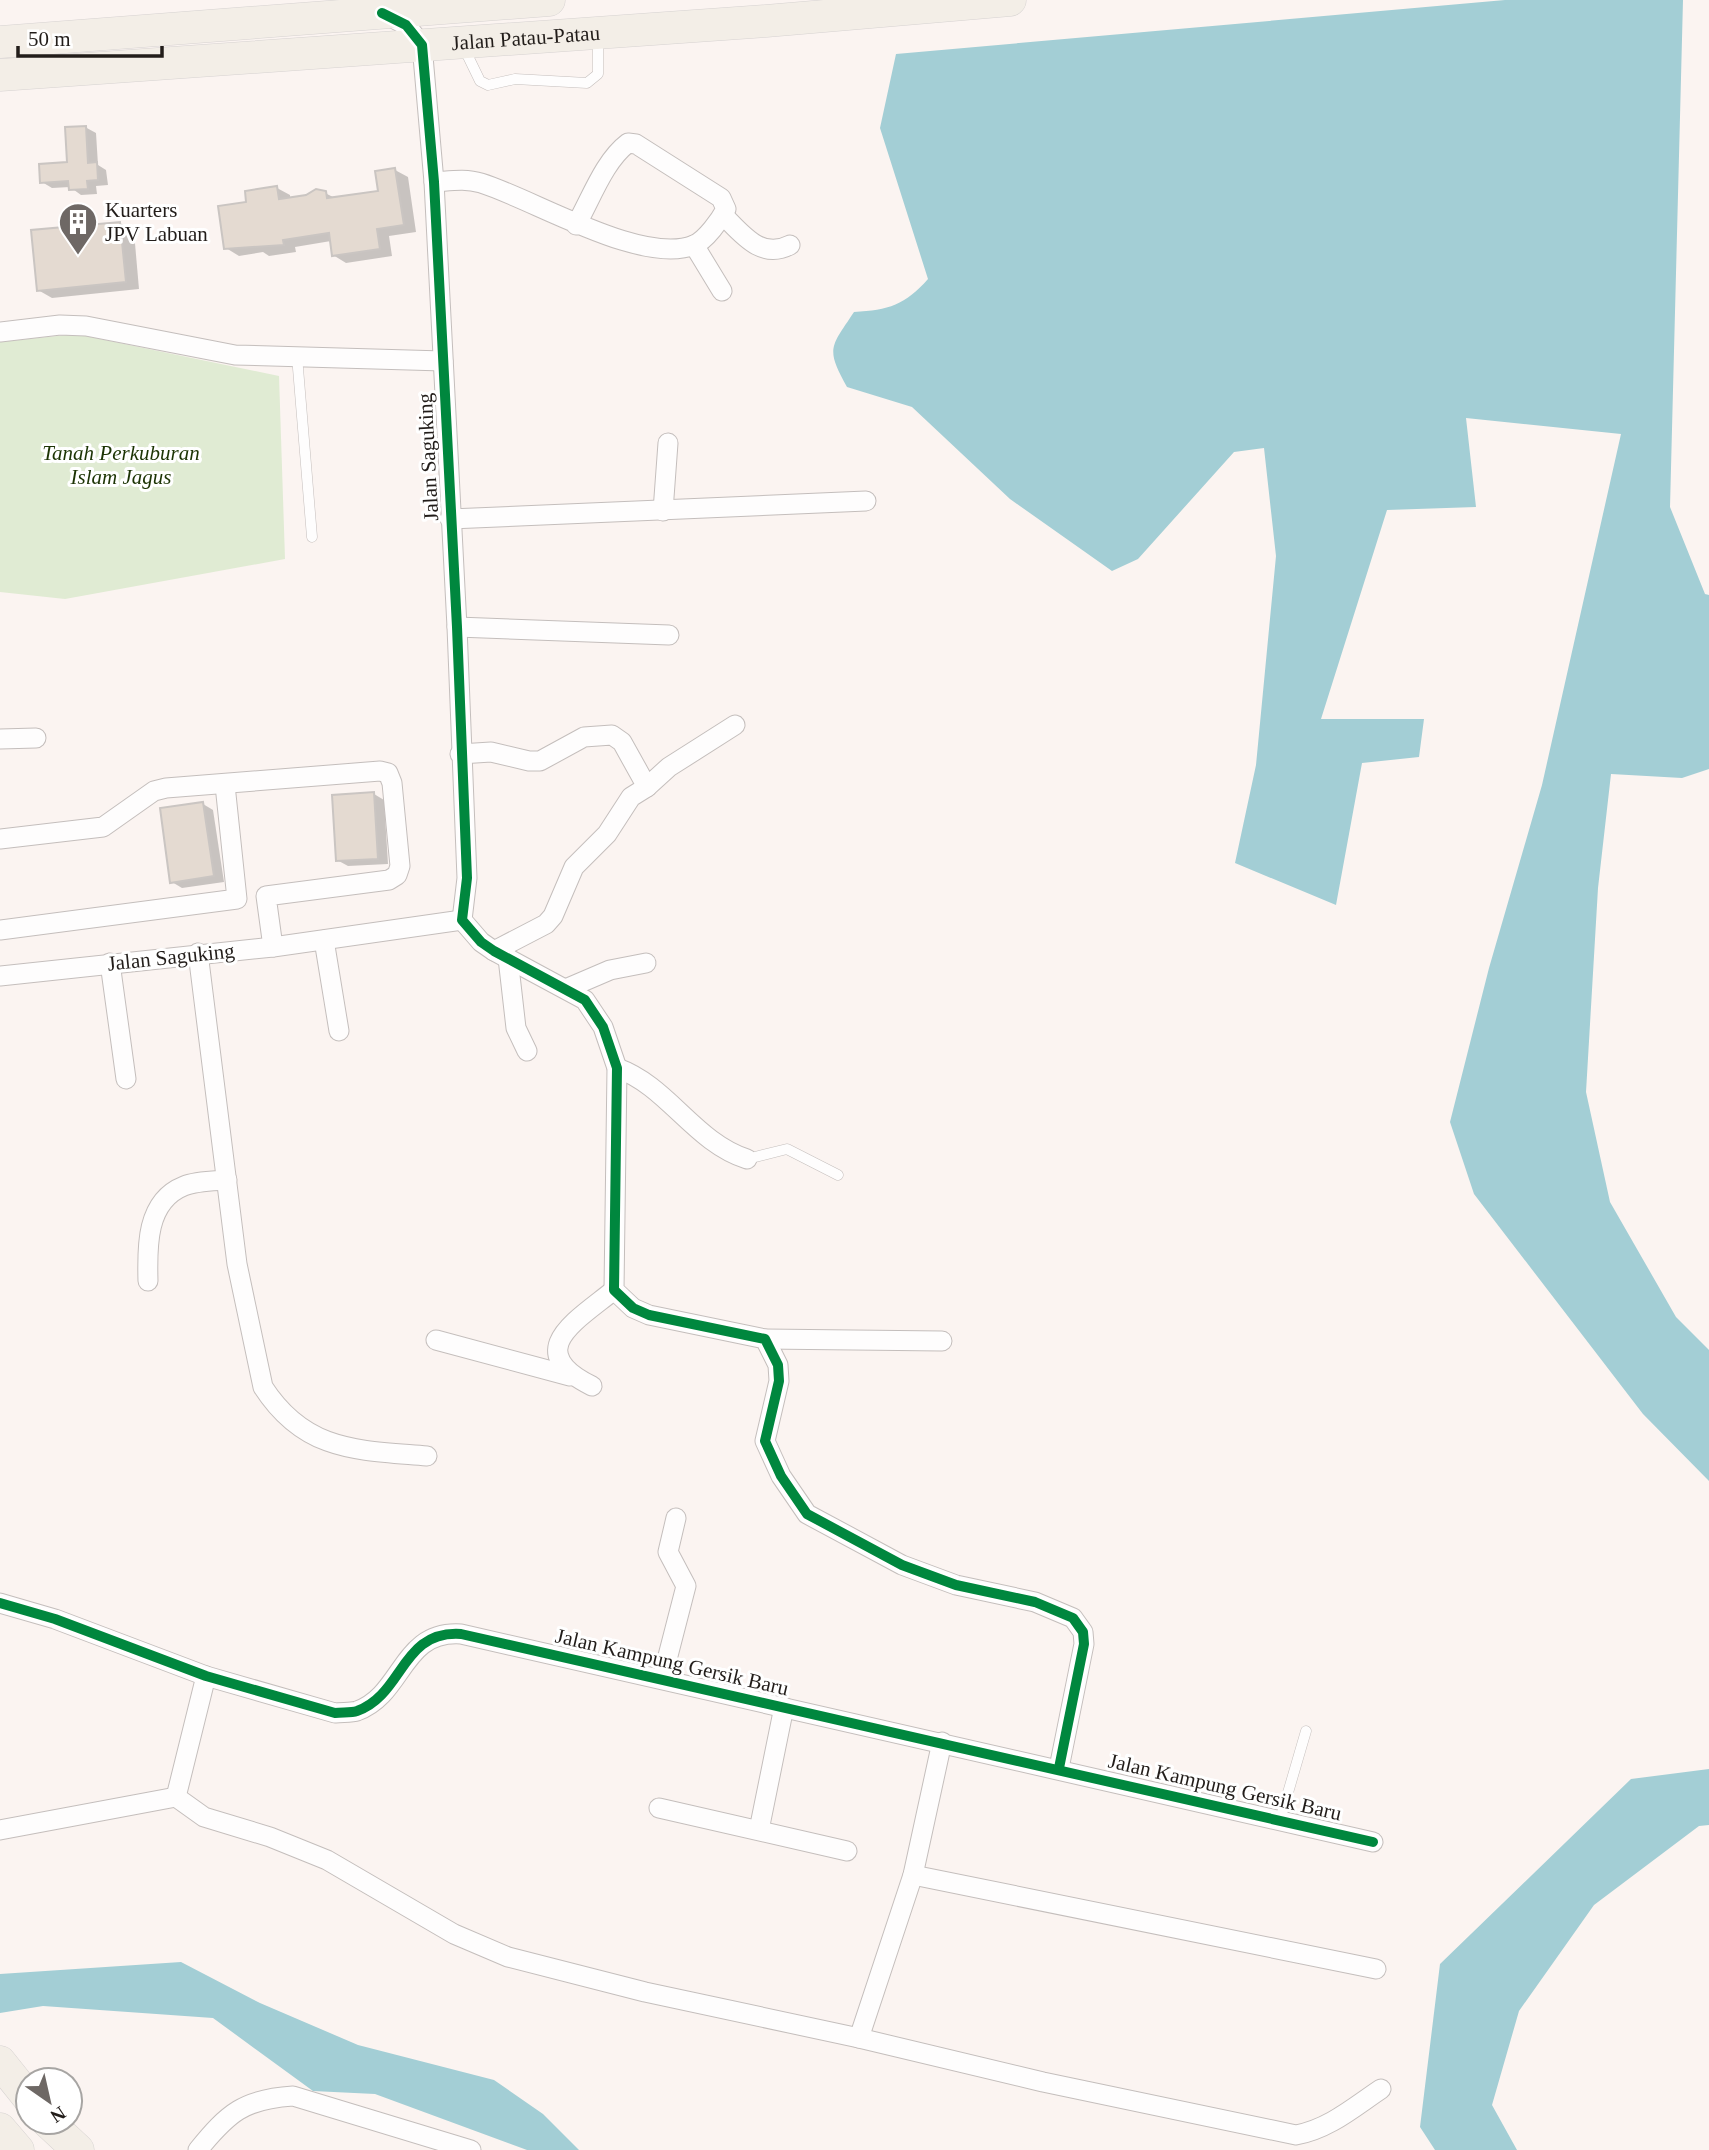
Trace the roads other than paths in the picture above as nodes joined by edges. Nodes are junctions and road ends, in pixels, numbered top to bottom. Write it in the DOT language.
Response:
graph roads {
  1 [pos="549,0"];
  2 [pos="1010,0"];
  3 [pos="383,13"];
  4 [pos="598,33"];
  5 [pos="0,42"];
  6 [pos="462,43"];
  7 [pos="422,46"];
  8 [pos="0,75"];
  9 [pos="434,182"];
  10 [pos="723,215"];
  11 [pos="576,225"];
  12 [pos="694,244"];
  13 [pos="790,245"];
  14 [pos="722,291"];
  15 [pos="0,332"];
  16 [pos="297,356"];
  17 [pos="443,360"];
  18 [pos="668,443"];
  19 [pos="866,500"];
  20 [pos="663,511"];
  21 [pos="450,519"];
  22 [pos="312,537"];
  23 [pos="457,626"];
  24 [pos="669,635"];
  25 [pos="735,725"];
  26 [pos="36,737"];
  27 [pos="0,739"];
  28 [pos="460,754"];
  29 [pos="225,785"];
  30 [pos="648,787"];
  31 [pos="0,839"];
  32 [pos="266,896"];
  33 [pos="237,899"];
  34 [pos="462,920"];
  35 [pos="0,930"];
  36 [pos="324,940"];
  37 [pos="273,947"];
  38 [pos="198,953"];
  39 [pos="501,955"];
  40 [pos="110,963"];
  41 [pos="646,963"];
  42 [pos="0,976"];
  43 [pos="568,988"];
  44 [pos="339,1031"];
  45 [pos="527,1051"];
  46 [pos="617,1068"];
  47 [pos="125,1079"];
  48 [pos="747,1159"];
  49 [pos="838,1175"];
  50 [pos="227,1180"];
  51 [pos="148,1281"];
  52 [pos="614,1290"];
  53 [pos="765,1339"];
  54 [pos="436,1340"];
  55 [pos="942,1341"];
  56 [pos="570,1376"];
  57 [pos="592,1386"];
  58 [pos="427,1456"];
  59 [pos="676,1518"];
  60 [pos="0,1603"];
  61 [pos="206,1676"];
  62 [pos="662,1679"];
  63 [pos="784,1707"];
  64 [pos="1306,1731"];
  65 [pos="942,1742"];
  66 [pos="1059,1768"];
  67 [pos="176,1797"];
  68 [pos="659,1808"];
  69 [pos="1280,1820"];
  70 [pos="0,1830"];
  71 [pos="759,1830"];
  72 [pos="1373,1842"];
  73 [pos="847,1851"];
  74 [pos="913,1874"];
  75 [pos="1376,1969"];
  76 [pos="859,2038"];
  77 [pos="0,2062"];
  78 [pos="14,2080"];
  79 [pos="0,2085"];
  80 [pos="1381,2089"];
  81 [pos="14,2096"];
  82 [pos="0,2129"];
  83 [pos="62,2136"];
  84 [pos="18,2150"];
  85 [pos="78,2150"];
  86 [pos="198,2150"];
  87 [pos="471,2150"];
  1 -- 3 [label="main road, Jalan Patau-Patau"];
  2 -- 4 [label="main road, Jalan Patau-Patau"];
  3 -- 5 [label="main road, Jalan Patau-Patau"];
  3 -- 7 [label="street"];
  4 -- 6 [label="main road, Jalan Patau-Patau"];
  4 -- 6 [label="lane"];
  6 -- 7 [label="main road, Jalan Patau-Patau"];
  7 -- 8 [label="main road, Jalan Patau-Patau"];
  7 -- 9 [label="street, Jalan Saguking"];
  9 -- 11 [label="street"];
  9 -- 17 [label="street, Jalan Saguking"];
  10 -- 11 [label="street"];
  10 -- 12 [label="street"];
  10 -- 13 [label="street"];
  11 -- 12 [label="street"];
  12 -- 14 [label="street"];
  15 -- 16 [label="street"];
  16 -- 17 [label="street"];
  16 -- 22 [label="lane"];
  17 -- 21 [label="street, Jalan Saguking"];
  18 -- 20 [label="street"];
  19 -- 20 [label="street"];
  20 -- 21 [label="street"];
  21 -- 23 [label="street, Jalan Saguking"];
  23 -- 24 [label="street"];
  23 -- 28 [label="street, Jalan Saguking"];
  25 -- 30 [label="street"];
  26 -- 27 [label="street"];
  28 -- 30 [label="street"];
  28 -- 34 [label="street, Jalan Saguking"];
  29 -- 31 [label="street"];
  29 -- 32 [label="street"];
  29 -- 33 [label="street"];
  30 -- 39 [label="street"];
  32 -- 33 [label="street"];
  32 -- 37 [label="street"];
  33 -- 35 [label="street"];
  34 -- 36 [label="street, Jalan Saguking"];
  34 -- 39 [label="street"];
  36 -- 37 [label="street, Jalan Saguking"];
  36 -- 44 [label="street"];
  37 -- 38 [label="street, Jalan Saguking"];
  38 -- 40 [label="street, Jalan Saguking"];
  38 -- 50 [label="street"];
  39 -- 43 [label="street"];
  39 -- 45 [label="street"];
  40 -- 42 [label="street, Jalan Saguking"];
  40 -- 47 [label="street"];
  41 -- 43 [label="street"];
  43 -- 46 [label="street"];
  46 -- 48 [label="street"];
  46 -- 52 [label="street"];
  48 -- 49 [label="lane"];
  50 -- 51 [label="street"];
  50 -- 58 [label="street"];
  52 -- 53 [label="street"];
  52 -- 56 [label="street"];
  53 -- 55 [label="street"];
  53 -- 66 [label="street"];
  54 -- 56 [label="street"];
  56 -- 57 [label="street"];
  59 -- 62 [label="street"];
  60 -- 61 [label="street, Jalan Kampung Gersik Baru"];
  61 -- 62 [label="street, Jalan Kampung Gersik Baru"];
  61 -- 67 [label="street"];
  62 -- 63 [label="street, Jalan Kampung Gersik Baru"];
  63 -- 65 [label="street, Jalan Kampung Gersik Baru"];
  63 -- 71 [label="street"];
  64 -- 69 [label="lane"];
  65 -- 66 [label="street, Jalan Kampung Gersik Baru"];
  65 -- 74 [label="street"];
  66 -- 69 [label="street, Jalan Kampung Gersik Baru"];
  67 -- 70 [label="street"];
  67 -- 76 [label="street"];
  68 -- 71 [label="street"];
  69 -- 72 [label="street, Jalan Kampung Gersik Baru"];
  71 -- 73 [label="street"];
  74 -- 75 [label="street"];
  74 -- 76 [label="street"];
  76 -- 80 [label="street"];
  77 -- 78 [label="main road"];
  79 -- 81 [label="main road"];
  82 -- 84 [label="main road"];
  83 -- 85 [label="main road"];
  86 -- 87 [label="street"];
}
